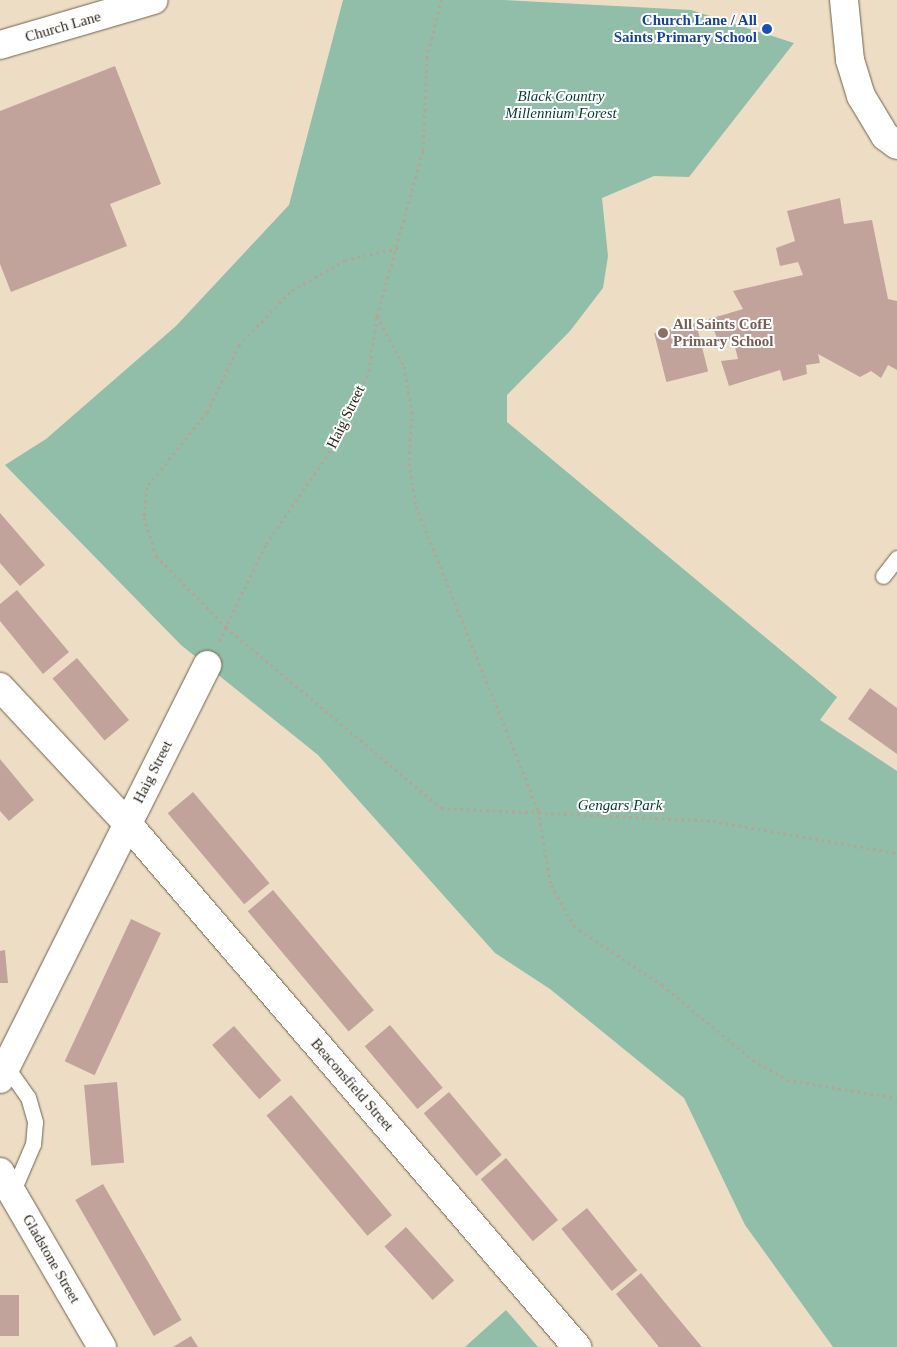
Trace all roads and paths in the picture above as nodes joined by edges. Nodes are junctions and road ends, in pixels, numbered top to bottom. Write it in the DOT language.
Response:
graph roads {
  1 [pos="154,0"];
  2 [pos="441,0"];
  3 [pos="844,0"];
  4 [pos="0,45"];
  5 [pos="897,145"];
  6 [pos="398,248"];
  7 [pos="377,316"];
  8 [pos="897,558"];
  9 [pos="883,576"];
  10 [pos="226,627"];
  11 [pos="207,665"];
  12 [pos="0,687"];
  13 [pos="538,810"];
  14 [pos="127,823"];
  15 [pos="897,853"];
  16 [pos="3,1072"];
  17 [pos="897,1098"];
  18 [pos="6,1182"];
  19 [pos="102,1347"];
  20 [pos="577,1347"];
  1 -- 4 [label="street, Church Lane"];
  2 -- 6 [label="path, Haig Street"];
  3 -- 5 [label="street"];
  6 -- 7 [label="path, Haig Street"];
  6 -- 10 [label="path"];
  7 -- 10 [label="path, Haig Street"];
  7 -- 13 [label="path"];
  8 -- 9 [label="lane"];
  10 -- 11 [label="path, Haig Street"];
  10 -- 13 [label="path"];
  11 -- 14 [label="street, Haig Street"];
  12 -- 14 [label="street, Haig Street"];
  13 -- 15 [label="path"];
  13 -- 17 [label="path"];
  14 -- 16 [label="street, Haig Street"];
  14 -- 20 [label="street, Beaconsfield Street"];
  16 -- 18 [label="lane"];
  18 -- 19 [label="street, Gladstone Street"];
}
